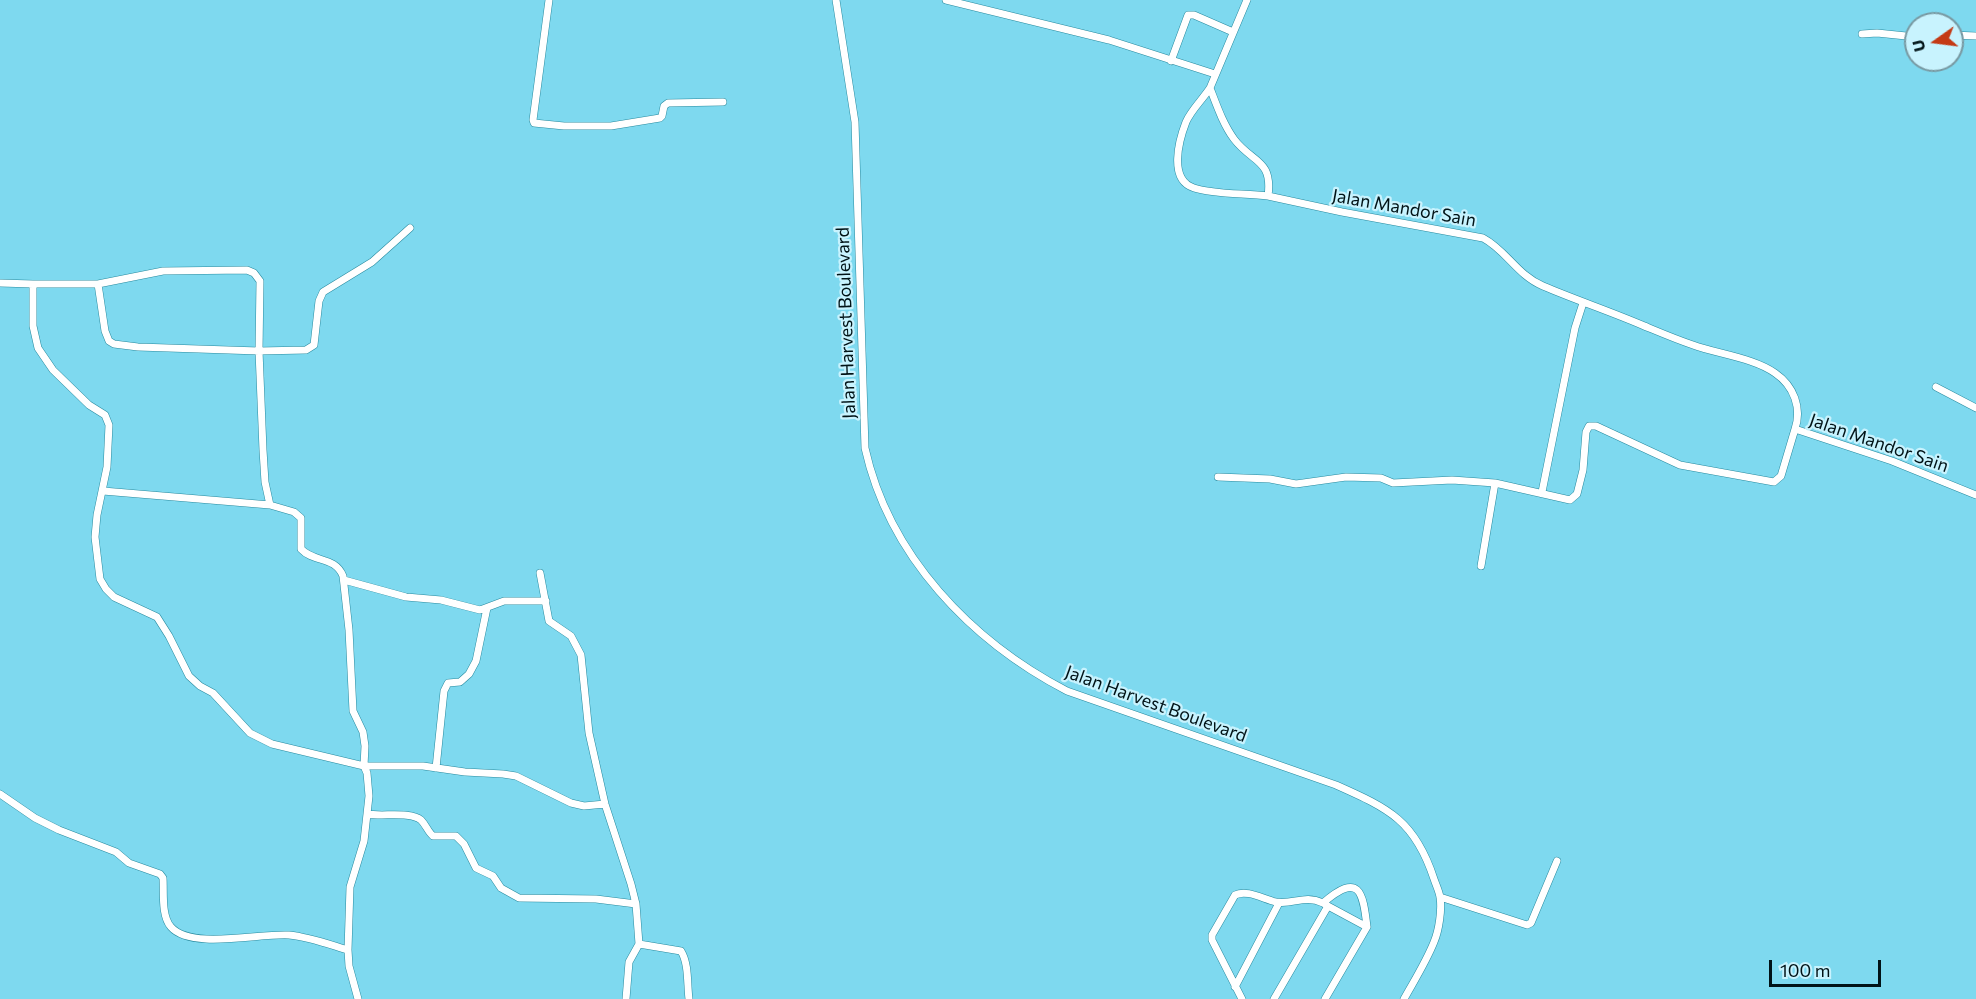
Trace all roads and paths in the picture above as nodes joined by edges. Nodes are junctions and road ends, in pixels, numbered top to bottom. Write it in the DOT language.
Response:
graph roads {
  1 [pos="549,0"];
  2 [pos="836,0"];
  3 [pos="946,0"];
  4 [pos="1247,0"];
  5 [pos="1233,32"];
  6 [pos="1862,34"];
  7 [pos="1904,36"];
  8 [pos="1170,60"];
  9 [pos="1215,74"];
  10 [pos="1210,88"];
  11 [pos="723,102"];
  12 [pos="1268,196"];
  13 [pos="410,228"];
  14 [pos="0,283"];
  15 [pos="33,284"];
  16 [pos="98,284"];
  17 [pos="1583,303"];
  18 [pos="259,351"];
  19 [pos="1936,387"];
  20 [pos="1976,408"];
  21 [pos="1795,429"];
  22 [pos="1218,477"];
  23 [pos="1495,483"];
  24 [pos="103,491"];
  25 [pos="1542,492"];
  26 [pos="1976,495"];
  27 [pos="270,505"];
  28 [pos="1481,566"];
  29 [pos="540,573"];
  30 [pos="344,580"];
  31 [pos="546,601"];
  32 [pos="487,608"];
  33 [pos="364,766"];
  34 [pos="436,768"];
  35 [pos="0,794"];
  36 [pos="605,804"];
  37 [pos="367,814"];
  38 [pos="1557,861"];
  39 [pos="1440,897"];
  40 [pos="1279,903"];
  41 [pos="636,904"];
  42 [pos="1325,904"];
  43 [pos="1367,927"];
  44 [pos="639,944"];
  45 [pos="348,950"];
  46 [pos="1235,987"];
  47 [pos="358,999"];
  48 [pos="626,999"];
  49 [pos="689,999"];
  50 [pos="1242,999"];
  51 [pos="1274,999"];
  52 [pos="1325,999"];
  53 [pos="1404,999"];
  1 -- 11 [label="street"];
  2 -- 39 [label="street, Jalan Harvest Boulevard"];
  3 -- 8 [label="street"];
  4 -- 5 [label="street"];
  5 -- 8 [label="street"];
  5 -- 9 [label="street"];
  6 -- 7 [label="street"];
  8 -- 9 [label="street"];
  9 -- 10 [label="street"];
  10 -- 12 [label="street"];
  10 -- 12 [label="street, Jalan Mandor Sain"];
  12 -- 17 [label="street, Jalan Mandor Sain"];
  13 -- 18 [label="street"];
  14 -- 15 [label="street"];
  15 -- 16 [label="street"];
  15 -- 24 [label="street"];
  16 -- 18 [label="street"];
  16 -- 18 [label="street"];
  17 -- 21 [label="street, Jalan Mandor Sain"];
  17 -- 25 [label="street"];
  18 -- 27 [label="street"];
  19 -- 20 [label="street"];
  21 -- 25 [label="street"];
  21 -- 26 [label="street, Jalan Mandor Sain"];
  22 -- 23 [label="street"];
  23 -- 25 [label="street"];
  23 -- 28 [label="street"];
  24 -- 27 [label="street"];
  24 -- 33 [label="street"];
  27 -- 30 [label="street"];
  29 -- 31 [label="street"];
  30 -- 32 [label="street"];
  30 -- 33 [label="street"];
  31 -- 32 [label="street"];
  31 -- 36 [label="street"];
  32 -- 34 [label="street"];
  33 -- 34 [label="street"];
  33 -- 37 [label="street"];
  34 -- 36 [label="street"];
  35 -- 45 [label="street"];
  36 -- 41 [label="street"];
  37 -- 41 [label="street"];
  37 -- 45 [label="street"];
  38 -- 39 [label="street"];
  39 -- 53 [label="street, Jalan Harvest Boulevard"];
  40 -- 42 [label="street"];
  40 -- 46 [label="street"];
  40 -- 46 [label="street"];
  41 -- 44 [label="street"];
  42 -- 43 [label="street"];
  42 -- 43 [label="street"];
  42 -- 51 [label="street"];
  43 -- 52 [label="street"];
  44 -- 48 [label="street"];
  44 -- 49 [label="street"];
  45 -- 47 [label="street"];
  46 -- 50 [label="street"];
}
